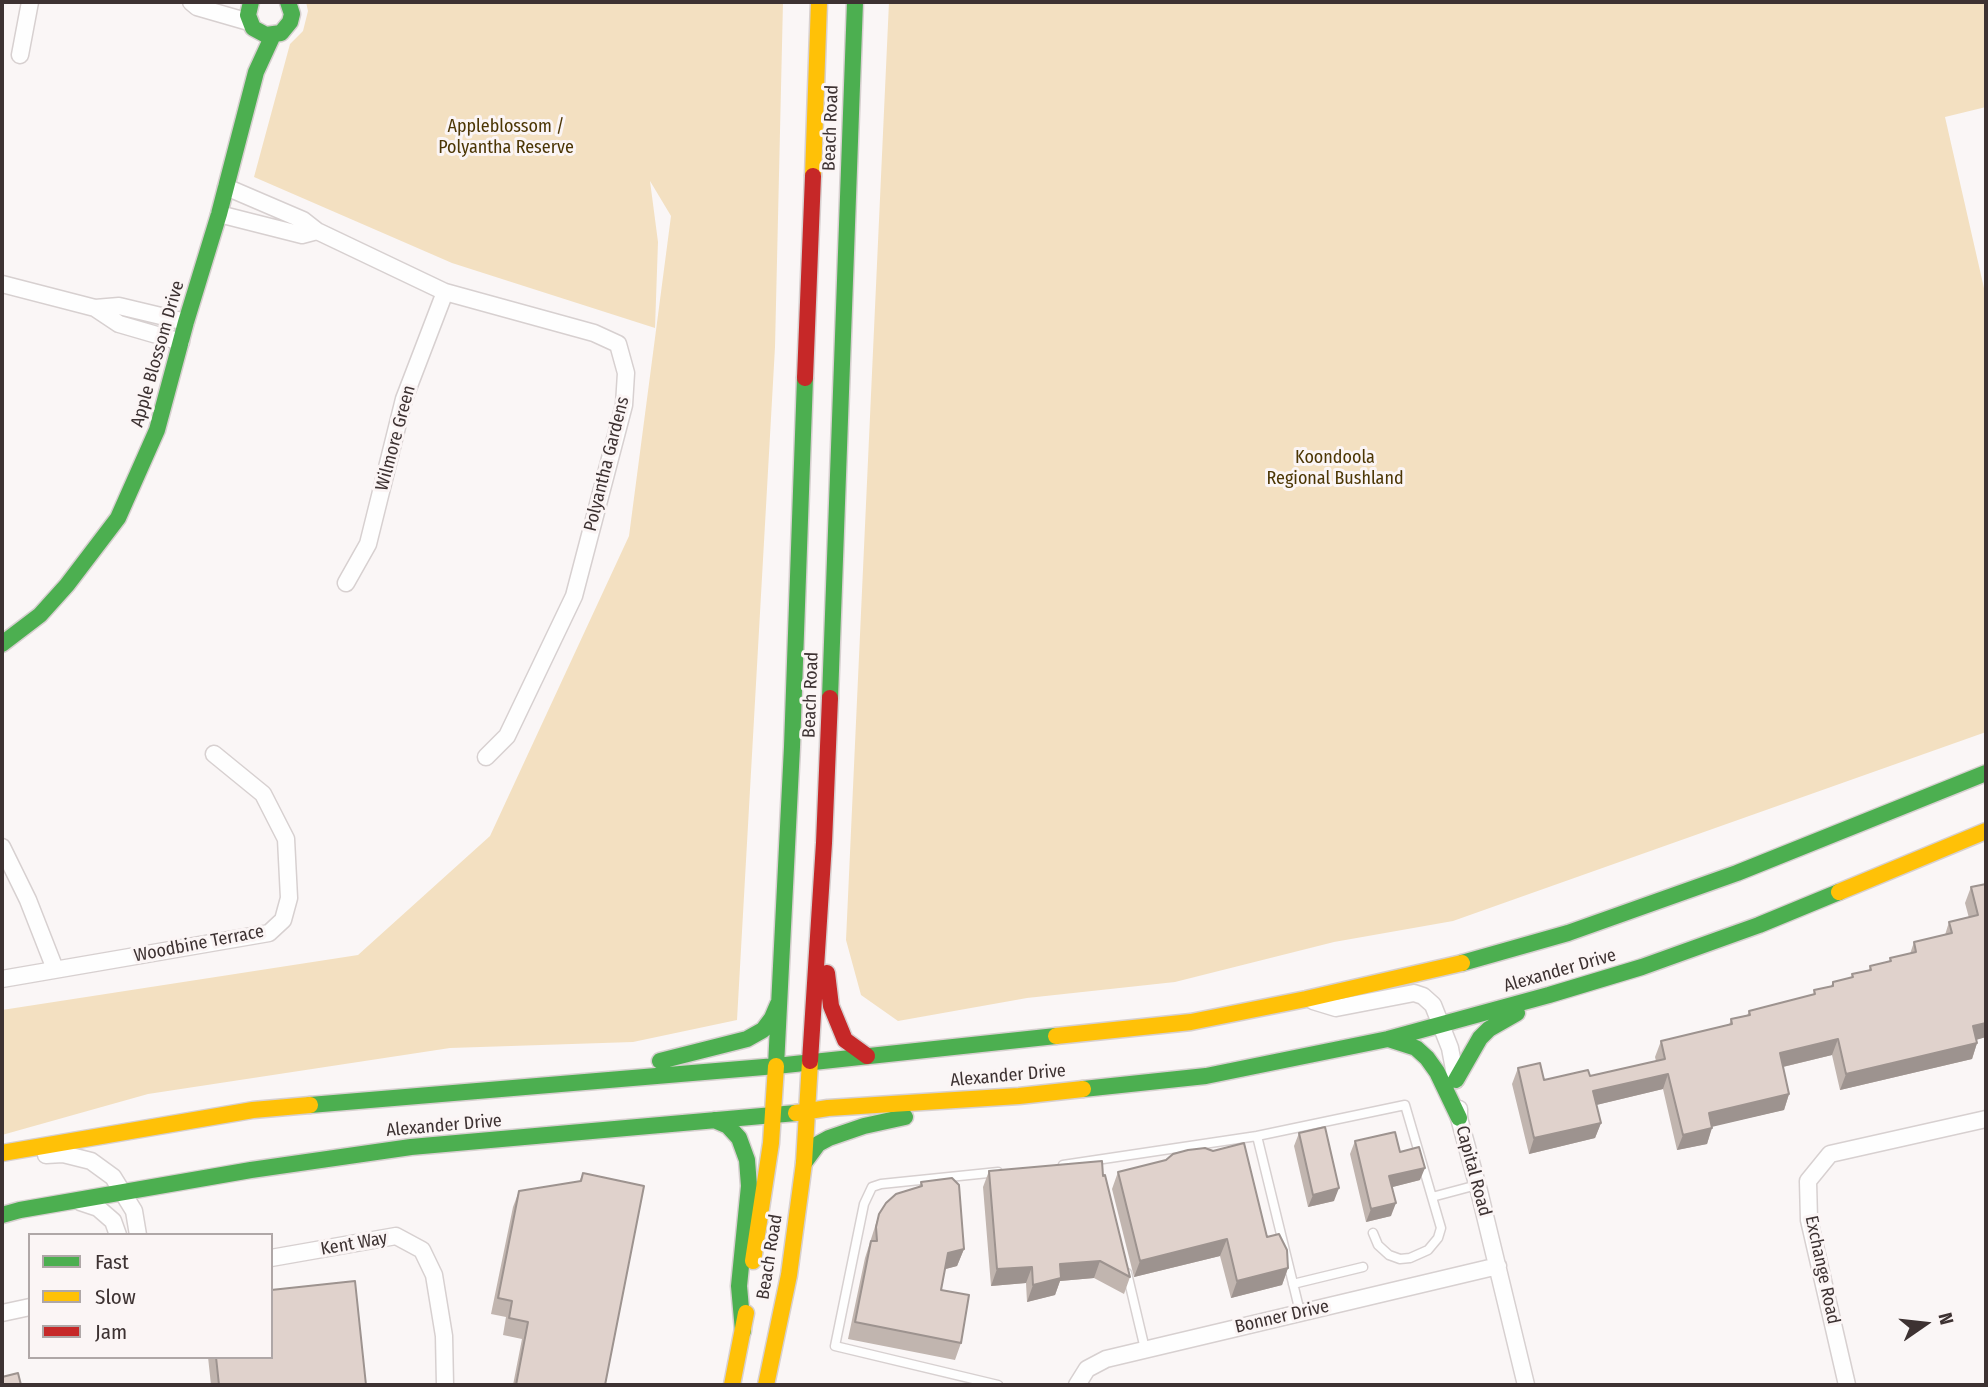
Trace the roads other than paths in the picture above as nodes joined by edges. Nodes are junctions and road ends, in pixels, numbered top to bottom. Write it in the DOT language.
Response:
graph roads {
  1 [pos="30,2"];
  2 [pos="191,2"];
  3 [pos="251,2"];
  4 [pos="288,2"];
  5 [pos="819,2"];
  6 [pos="855,2"];
  7 [pos="251,25"];
  8 [pos="274,35"];
  9 [pos="20,55"];
  10 [pos="257,72"];
  11 [pos="226,187"];
  12 [pos="219,214"];
  13 [pos="317,231"];
  14 [pos="2,284"];
  15 [pos="445,292"];
  16 [pos="95,308"];
  17 [pos="187,322"];
  18 [pos="181,342"];
  19 [pos="346,583"];
  20 [pos="2,644"];
  21 [pos="214,754"];
  22 [pos="486,757"];
  23 [pos="1986,773"];
  24 [pos="1986,831"];
  25 [pos="824,843"];
  26 [pos="2,847"];
  27 [pos="55,969"];
  28 [pos="2,979"];
  29 [pos="1549,995"];
  30 [pos="1307,999"];
  31 [pos="778,1004"];
  32 [pos="1440,1025"];
  33 [pos="1388,1039"];
  34 [pos="867,1056"];
  35 [pos="810,1061"];
  36 [pos="776,1066"];
  37 [pos="1456,1080"];
  38 [pos="541,1085"];
  39 [pos="1019,1096"];
  40 [pos="807,1112"];
  41 [pos="773,1116"];
  42 [pos="1459,1118"];
  43 [pos="1986,1119"];
  44 [pos="714,1120"];
  45 [pos="1257,1136"];
  46 [pos="2,1156"];
  47 [pos="1098,1159"];
  48 [pos="804,1163"];
  49 [pos="1059,1165"];
  50 [pos="1004,1171"];
  51 [pos="1102,1173"];
  52 [pos="1477,1185"];
  53 [pos="123,1192"];
  54 [pos="1432,1197"];
  55 [pos="74,1200"];
  56 [pos="2,1215"];
  57 [pos="117,1233"];
  58 [pos="138,1233"];
  59 [pos="1373,1233"];
  60 [pos="273,1258"];
  61 [pos="1498,1266"];
  62 [pos="1363,1267"];
  63 [pos="1125,1268"];
  64 [pos="1293,1284"];
  65 [pos="28,1307"];
  66 [pos="1300,1312"];
  67 [pos="2,1313"];
  68 [pos="743,1331"];
  69 [pos="1146,1349"];
  70 [pos="445,1385"];
  71 [pos="732,1385"];
  72 [pos="766,1385"];
  73 [pos="998,1385"];
  74 [pos="1077,1385"];
  75 [pos="1526,1385"];
  76 [pos="1847,1385"];
  1 -- 9 [label="street"];
  2 -- 7 [label="street"];
  3 -- 7 [label="main road, Apple Blossom Drive"];
  4 -- 8 [label="main road, Apple Blossom Drive"];
  5 -- 31 [label="main road, Beach Road"];
  6 -- 25 [label="main road, Beach Road"];
  7 -- 8 [label="main road"];
  7 -- 10 [label="main road, Apple Blossom Drive"];
  8 -- 10 [label="main road, Apple Blossom Drive"];
  10 -- 11 [label="main road, Apple Blossom Drive"];
  11 -- 12 [label="main road, Apple Blossom Drive"];
  11 -- 13 [label="street, Polyantha Gardens"];
  12 -- 13 [label="street, Polyantha Gardens"];
  12 -- 17 [label="main road, Apple Blossom Drive"];
  13 -- 15 [label="street, Polyantha Gardens"];
  14 -- 16 [label="street"];
  15 -- 19 [label="street, Wilmore Green"];
  15 -- 22 [label="street, Polyantha Gardens"];
  16 -- 17 [label="street"];
  16 -- 18 [label="street"];
  17 -- 18 [label="main road, Apple Blossom Drive"];
  18 -- 20 [label="main road, Apple Blossom Drive"];
  21 -- 27 [label="street, Woodbine Terrace"];
  23 -- 30 [label="main road, Alexander Drive"];
  24 -- 29 [label="main road, Alexander Drive"];
  25 -- 34 [label="main road"];
  25 -- 35 [label="main road, Beach Road"];
  26 -- 27 [label="street"];
  27 -- 28 [label="street, Woodbine Terrace"];
  29 -- 32 [label="main road, Alexander Drive"];
  29 -- 37 [label="main road"];
  30 -- 32 [label="street, Capital Road"];
  30 -- 34 [label="main road, Alexander Drive"];
  31 -- 36 [label="main road, Beach Road"];
  31 -- 38 [label="main road"];
  32 -- 33 [label="main road, Alexander Drive"];
  32 -- 37 [label="street, Capital Road"];
  33 -- 39 [label="main road, Alexander Drive"];
  33 -- 42 [label="main road"];
  34 -- 35 [label="main road, Alexander Drive"];
  35 -- 36 [label="main road, Alexander Drive"];
  35 -- 40 [label="main road, Beach Road"];
  36 -- 38 [label="main road, Alexander Drive"];
  36 -- 41 [label="main road, Beach Road"];
  37 -- 42 [label="street, Capital Road"];
  38 -- 46 [label="main road, Alexander Drive"];
  39 -- 40 [label="main road, Alexander Drive"];
  39 -- 48 [label="main road"];
  40 -- 41 [label="main road, Alexander Drive"];
  40 -- 48 [label="main road, Beach Road"];
  41 -- 44 [label="main road, Alexander Drive"];
  41 -- 68 [label="main road, Beach Road"];
  42 -- 52 [label="street, Capital Road"];
  43 -- 76 [label="street, Exchange Road"];
  44 -- 53 [label="main road, Alexander Drive"];
  44 -- 68 [label="main road"];
  45 -- 47 [label="lane"];
  45 -- 54 [label="lane"];
  45 -- 64 [label="lane"];
  46 -- 53 [label="street"];
  47 -- 49 [label="lane"];
  47 -- 51 [label="lane"];
  48 -- 72 [label="main road, Beach Road"];
  50 -- 73 [label="lane"];
  52 -- 54 [label="lane"];
  52 -- 61 [label="street, Capital Road"];
  53 -- 55 [label="main road, Alexander Drive"];
  53 -- 58 [label="street"];
  54 -- 59 [label="lane"];
  55 -- 56 [label="main road, Alexander Drive"];
  55 -- 57 [label="street"];
  60 -- 70 [label="street, Kent Way"];
  61 -- 66 [label="street, Bonner Drive"];
  61 -- 75 [label="street, Capital Road"];
  62 -- 64 [label="lane"];
  63 -- 69 [label="lane"];
  64 -- 66 [label="lane"];
  65 -- 67 [label="street"];
  66 -- 69 [label="street, Bonner Drive"];
  68 -- 71 [label="main road, Beach Road"];
  69 -- 74 [label="street, Bonner Drive"];
}
